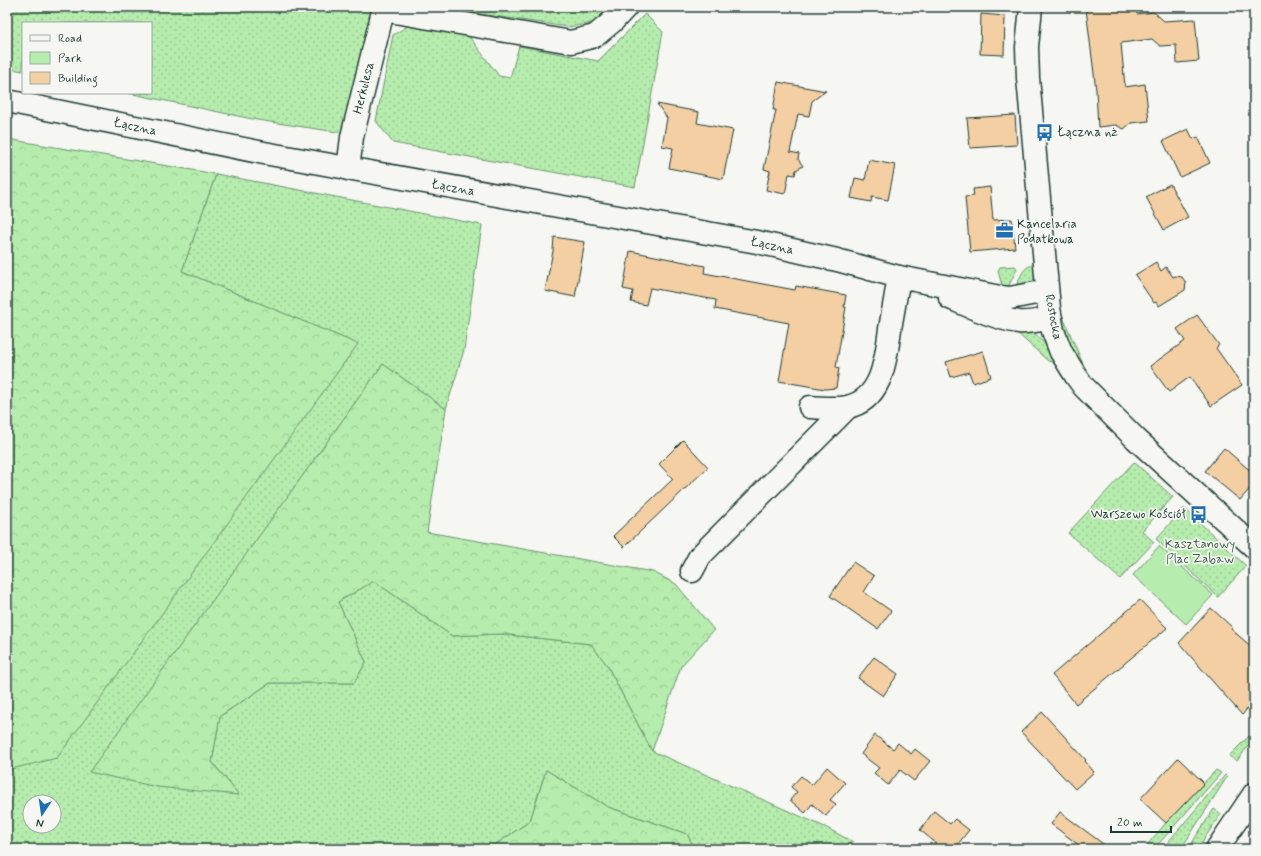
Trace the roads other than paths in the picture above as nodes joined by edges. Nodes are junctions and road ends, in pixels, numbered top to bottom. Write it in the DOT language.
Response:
graph roads {
  1 [pos="626,7"];
  2 [pos="1031,7"];
  3 [pos="383,8"];
  4 [pos="7,101"];
  5 [pos="348,169"];
  6 [pos="899,277"];
  7 [pos="1047,291"];
  8 [pos="1051,319"];
  9 [pos="810,407"];
  10 [pos="848,407"];
  11 [pos="1254,547"];
  12 [pos="692,571"];
  13 [pos="1254,794"];
  14 [pos="1217,849"];
  1 -- 3 [label="street"];
  2 -- 7 [label="street, Rostocka"];
  3 -- 5 [label="street, Herkulesa"];
  4 -- 5 [label="street, Łączna"];
  5 -- 6 [label="street, Łączna"];
  6 -- 7 [label="street, Łączna"];
  6 -- 8 [label="street, Łączna"];
  6 -- 10 [label="street"];
  7 -- 8 [label="street, Rostocka"];
  8 -- 11 [label="street, Rostocka"];
  9 -- 10 [label="street"];
  10 -- 12 [label="street"];
  13 -- 14 [label="street"];
}
